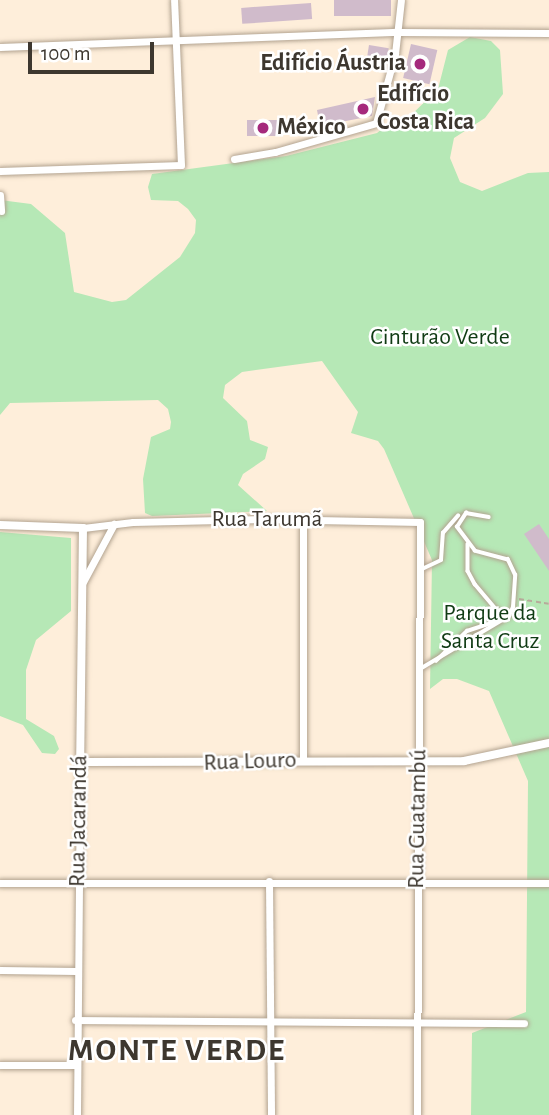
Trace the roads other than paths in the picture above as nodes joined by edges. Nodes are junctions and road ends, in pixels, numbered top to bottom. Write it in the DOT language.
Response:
graph roads {
  1 [pos="174,0"];
  2 [pos="401,0"];
  3 [pos="399,32"];
  4 [pos="549,33"];
  5 [pos="175,40"];
  6 [pos="0,47"];
  7 [pos="234,159"];
  8 [pos="0,171"];
  9 [pos="0,195"];
  10 [pos="1,211"];
  11 [pos="461,515"];
  12 [pos="489,517"];
  13 [pos="303,519"];
  14 [pos="420,522"];
  15 [pos="114,524"];
  16 [pos="0,525"];
  17 [pos="83,528"];
  18 [pos="468,544"];
  19 [pos="420,570"];
  20 [pos="82,582"];
  21 [pos="509,616"];
  22 [pos="504,619"];
  23 [pos="435,663"];
  24 [pos="420,670"];
  25 [pos="549,743"];
  26 [pos="303,761"];
  27 [pos="80,762"];
  28 [pos="419,762"];
  29 [pos="269,881"];
  30 [pos="416,882"];
  31 [pos="0,883"];
  32 [pos="78,883"];
  33 [pos="549,883"];
  34 [pos="0,970"];
  35 [pos="76,971"];
  36 [pos="75,1020"];
  37 [pos="268,1021"];
  38 [pos="416,1023"];
  39 [pos="524,1023"];
  40 [pos="0,1065"];
  41 [pos="76,1065"];
  42 [pos="77,1115"];
  43 [pos="271,1115"];
  44 [pos="417,1115"];
  1 -- 5 [label="street"];
  2 -- 3 [label="street"];
  3 -- 4 [label="street"];
  3 -- 5 [label="street"];
  3 -- 7 [label="street"];
  5 -- 6 [label="street"];
  5 -- 8 [label="street"];
  9 -- 10 [label="street"];
  11 -- 12 [label="lane"];
  11 -- 18 [label="lane"];
  11 -- 19 [label="lane"];
  13 -- 14 [label="street, Rua Tarumã"];
  13 -- 15 [label="street, Rua Tarumã"];
  13 -- 26 [label="street"];
  14 -- 19 [label="street, Rua Guatambú"];
  15 -- 17 [label="street, Rua Tarumã"];
  15 -- 20 [label="street"];
  16 -- 17 [label="street, Rua Tarumã"];
  17 -- 20 [label="street, Rua Jacarandá"];
  18 -- 21 [label="lane"];
  18 -- 21 [label="lane"];
  19 -- 24 [label="street, Rua Guatambú"];
  20 -- 27 [label="street, Rua Jacarandá"];
  21 -- 22 [label="lane"];
  22 -- 23 [label="lane"];
  22 -- 23 [label="lane"];
  23 -- 24 [label="lane"];
  24 -- 28 [label="street, Rua Guatambú"];
  25 -- 28 [label="street, Rua Louro"];
  26 -- 27 [label="street, Rua Louro"];
  26 -- 28 [label="street, Rua Louro"];
  27 -- 32 [label="street, Rua Jacarandá"];
  28 -- 30 [label="street, Rua Guatambú"];
  29 -- 30 [label="street"];
  29 -- 32 [label="street"];
  29 -- 37 [label="street"];
  30 -- 33 [label="street"];
  30 -- 38 [label="street, Rua Guatambú"];
  31 -- 32 [label="street"];
  32 -- 35 [label="street, Rua Jacarandá"];
  34 -- 35 [label="street"];
  35 -- 36 [label="street, Rua Jacarandá"];
  36 -- 37 [label="street"];
  36 -- 41 [label="street, Rua Jacarandá"];
  37 -- 38 [label="street"];
  37 -- 43 [label="street"];
  38 -- 39 [label="street"];
  38 -- 44 [label="street, Rua Guatambú"];
  40 -- 41 [label="street"];
  41 -- 42 [label="street, Rua Jacarandá"];
}
